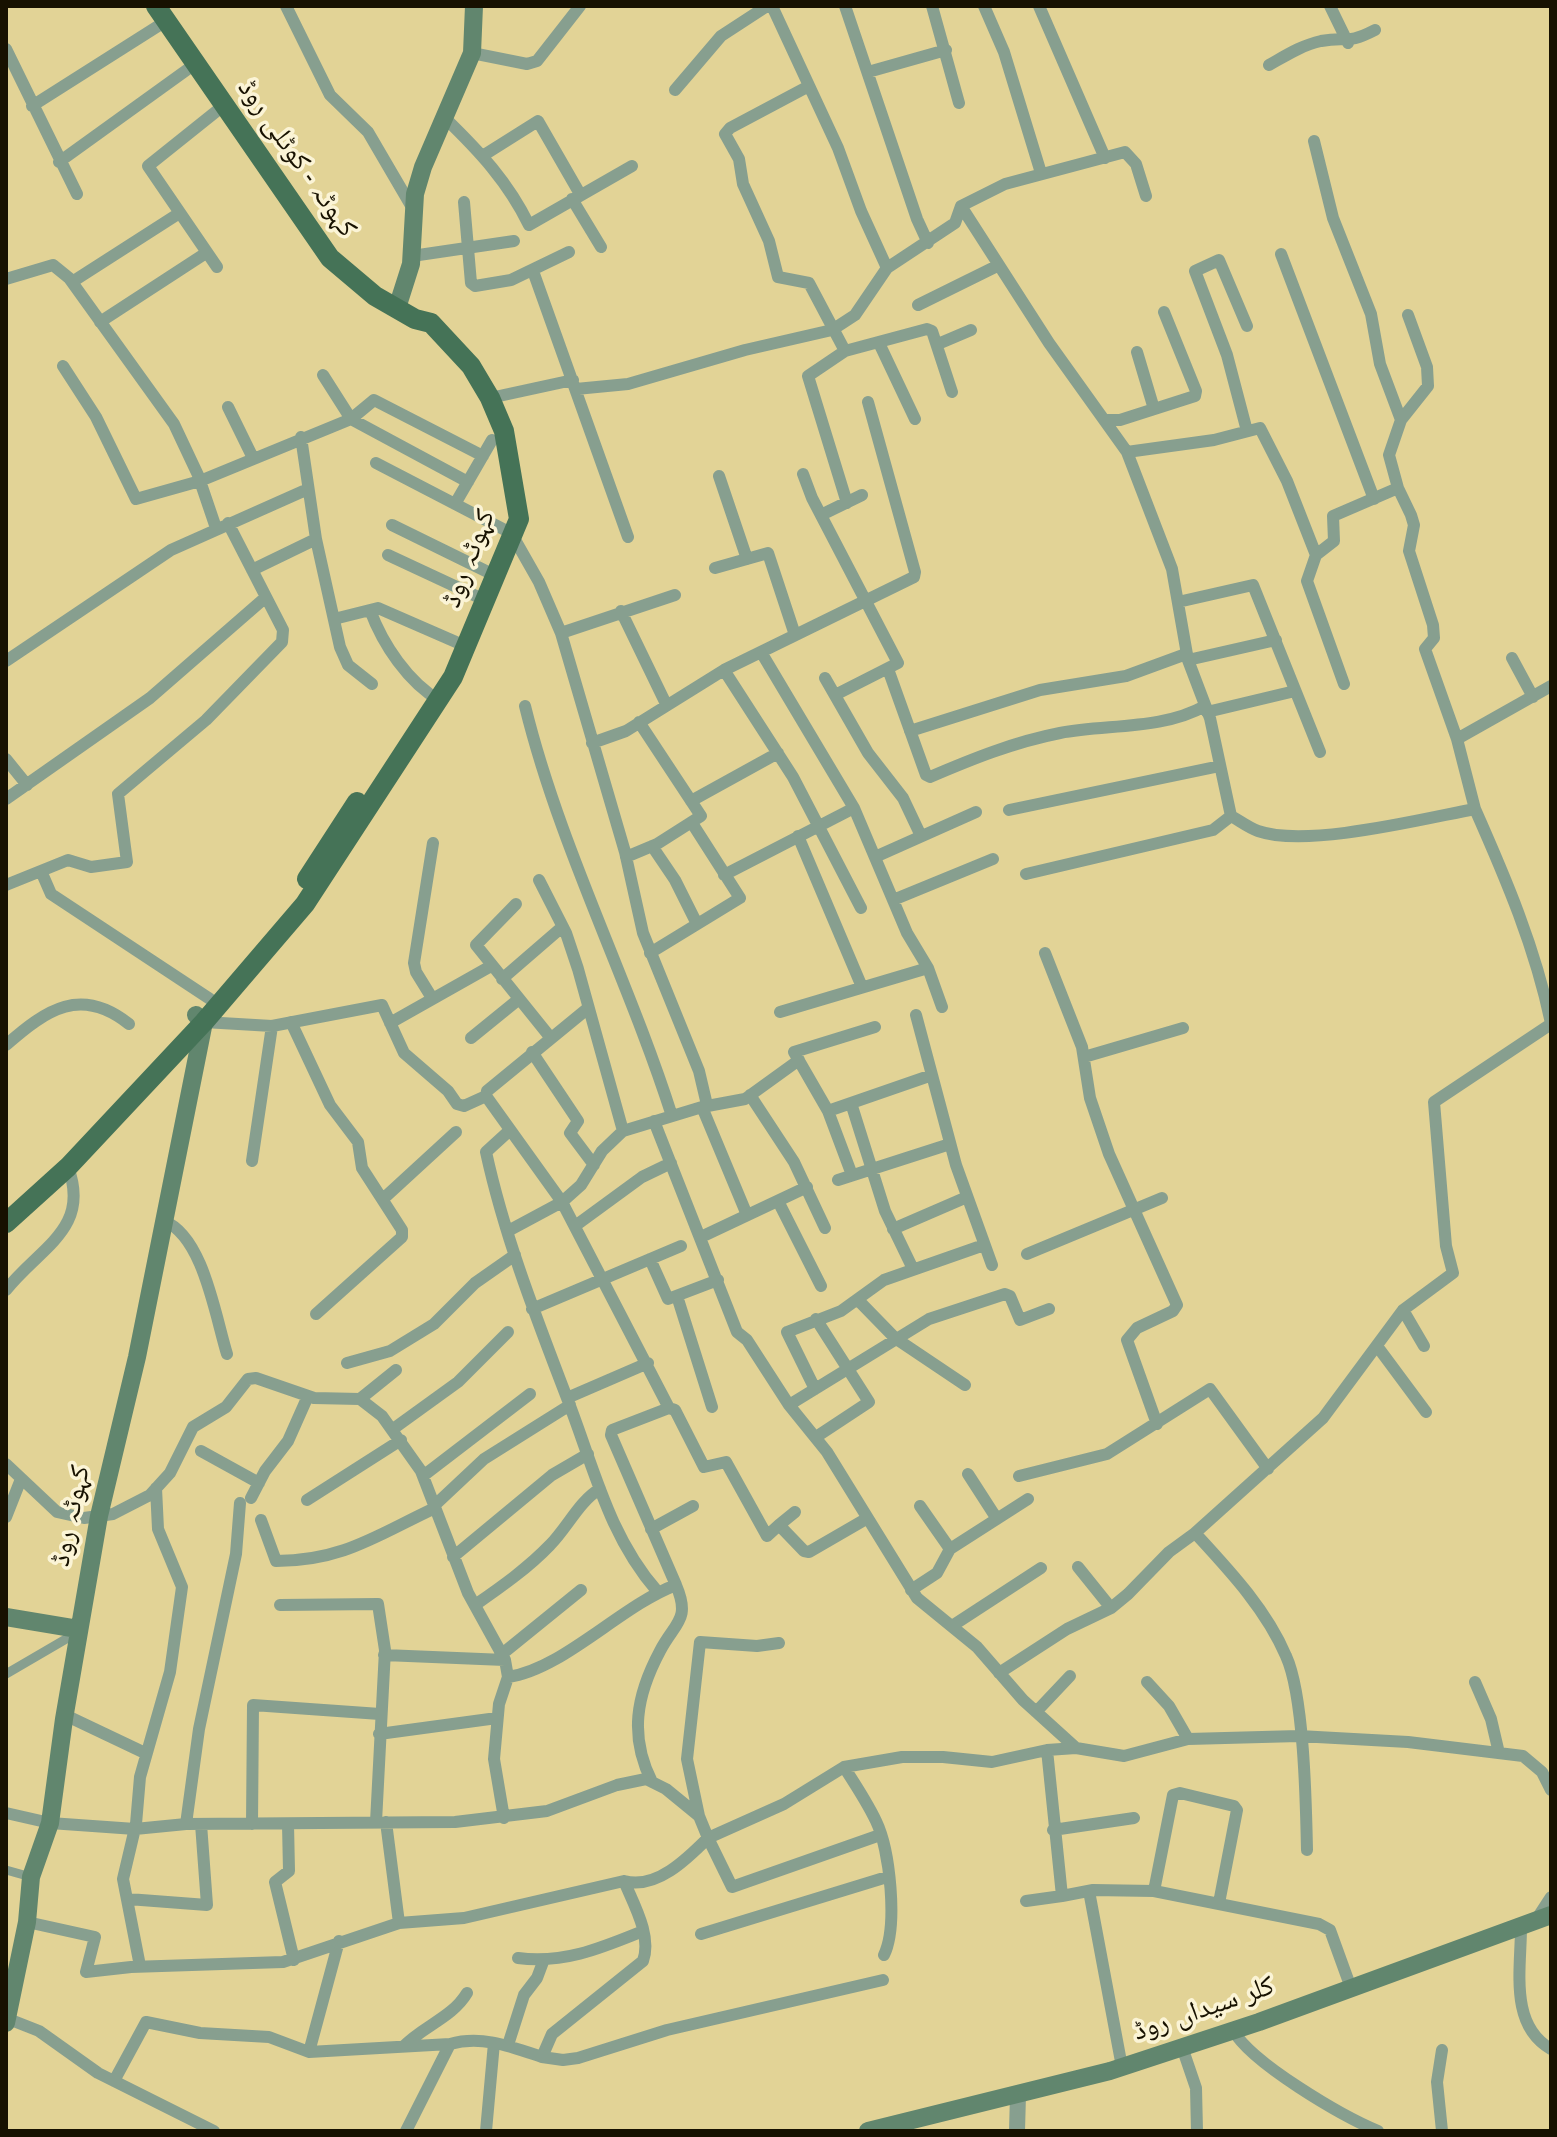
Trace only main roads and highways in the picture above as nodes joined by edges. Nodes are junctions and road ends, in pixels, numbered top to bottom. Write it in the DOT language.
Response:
graph roads {
  1 [pos="474,6"];
  2 [pos="161,14"];
  3 [pos="397,308"];
  4 [pos="415,319"];
  5 [pos="509,534"];
  6 [pos="491,574"];
  7 [pos="434,698"];
  8 [pos="203,1012"];
  9 [pos="6,1208"];
  10 [pos="6,1223"];
  11 [pos="6,1617"];
  12 [pos="78,1630"];
  13 [pos="1535,1922"];
  14 [pos="6,2019"];
  15 [pos="868,2131"];
  1 -- 3 [label="main road"];
  2 -- 3 [label="main road, کہوٹہ - کوٹلی روڈ"];
  3 -- 4 [label="main road, کہوٹہ - کوٹلی روڈ"];
  4 -- 5 [label="main road, کہوٹہ روڈ"];
  4 -- 5 [label="main road, کہوٹہ روڈ"];
  5 -- 6 [label="main road, کہوٹہ روڈ"];
  6 -- 7 [label="main road, کہوٹہ روڈ"];
  6 -- 7 [label="main road, کہوٹہ روڈ"];
  7 -- 8 [label="main road, کہوٹہ روڈ"];
  8 -- 9 [label="main road"];
  8 -- 10 [label="main road"];
  8 -- 12 [label="main road, کہوٹہ روڈ"];
  11 -- 12 [label="main road"];
  12 -- 14 [label="main road, کہوٹہ روڈ"];
  13 -- 15 [label="main road, کلر سیداں روڈ"];
}
